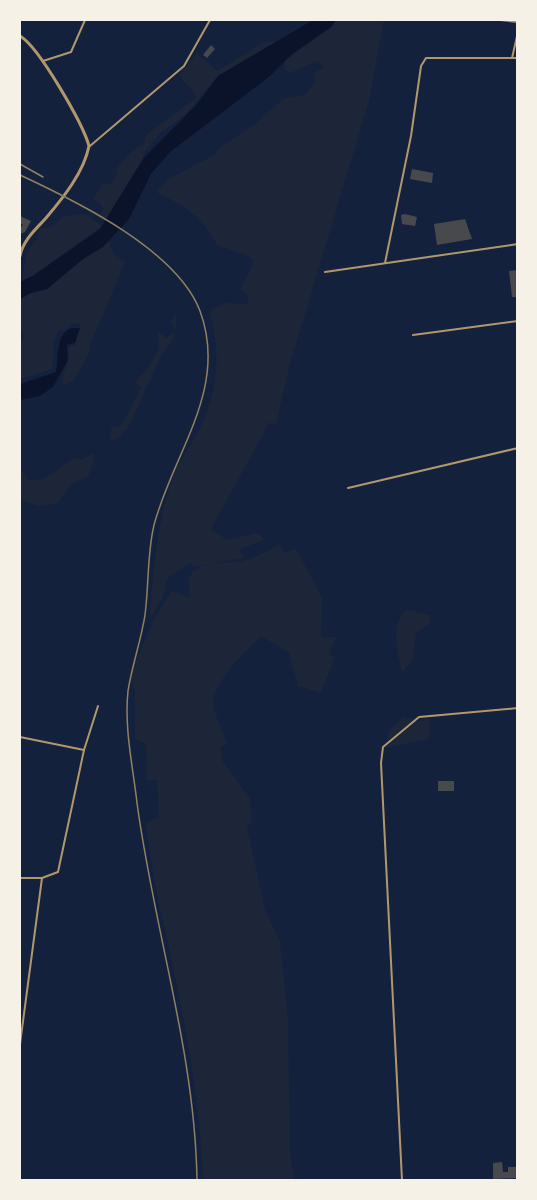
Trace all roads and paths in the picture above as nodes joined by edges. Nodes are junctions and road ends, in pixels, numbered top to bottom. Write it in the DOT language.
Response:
graph roads {
  1 [pos="85,20"];
  2 [pos="210,20"];
  3 [pos="500,20"];
  4 [pos="518,22"];
  5 [pos="518,32"];
  6 [pos="20,36"];
  7 [pos="512,58"];
  8 [pos="518,58"];
  9 [pos="43,61"];
  10 [pos="89,146"];
  11 [pos="27,240"];
  12 [pos="20,242"];
  13 [pos="518,244"];
  14 [pos="20,256"];
  15 [pos="385,263"];
  16 [pos="325,272"];
  17 [pos="518,321"];
  18 [pos="413,335"];
  19 [pos="518,448"];
  20 [pos="348,488"];
  21 [pos="98,706"];
  22 [pos="518,708"];
  23 [pos="20,737"];
  24 [pos="84,750"];
  25 [pos="20,878"];
  26 [pos="42,878"];
  27 [pos="20,1044"];
  28 [pos="402,1180"];
  1 -- 9 [label="street"];
  2 -- 10 [label="street"];
  3 -- 4 [label="street"];
  5 -- 7 [label="street"];
  6 -- 9 [label="street"];
  7 -- 8 [label="street"];
  7 -- 15 [label="street"];
  9 -- 10 [label="street"];
  10 -- 11 [label="street"];
  11 -- 12 [label="street"];
  11 -- 14 [label="street"];
  13 -- 15 [label="street"];
  15 -- 16 [label="street"];
  17 -- 18 [label="street"];
  19 -- 20 [label="street"];
  21 -- 24 [label="street"];
  22 -- 28 [label="street"];
  23 -- 24 [label="street"];
  24 -- 26 [label="street"];
  25 -- 26 [label="street"];
  26 -- 27 [label="street"];
}
